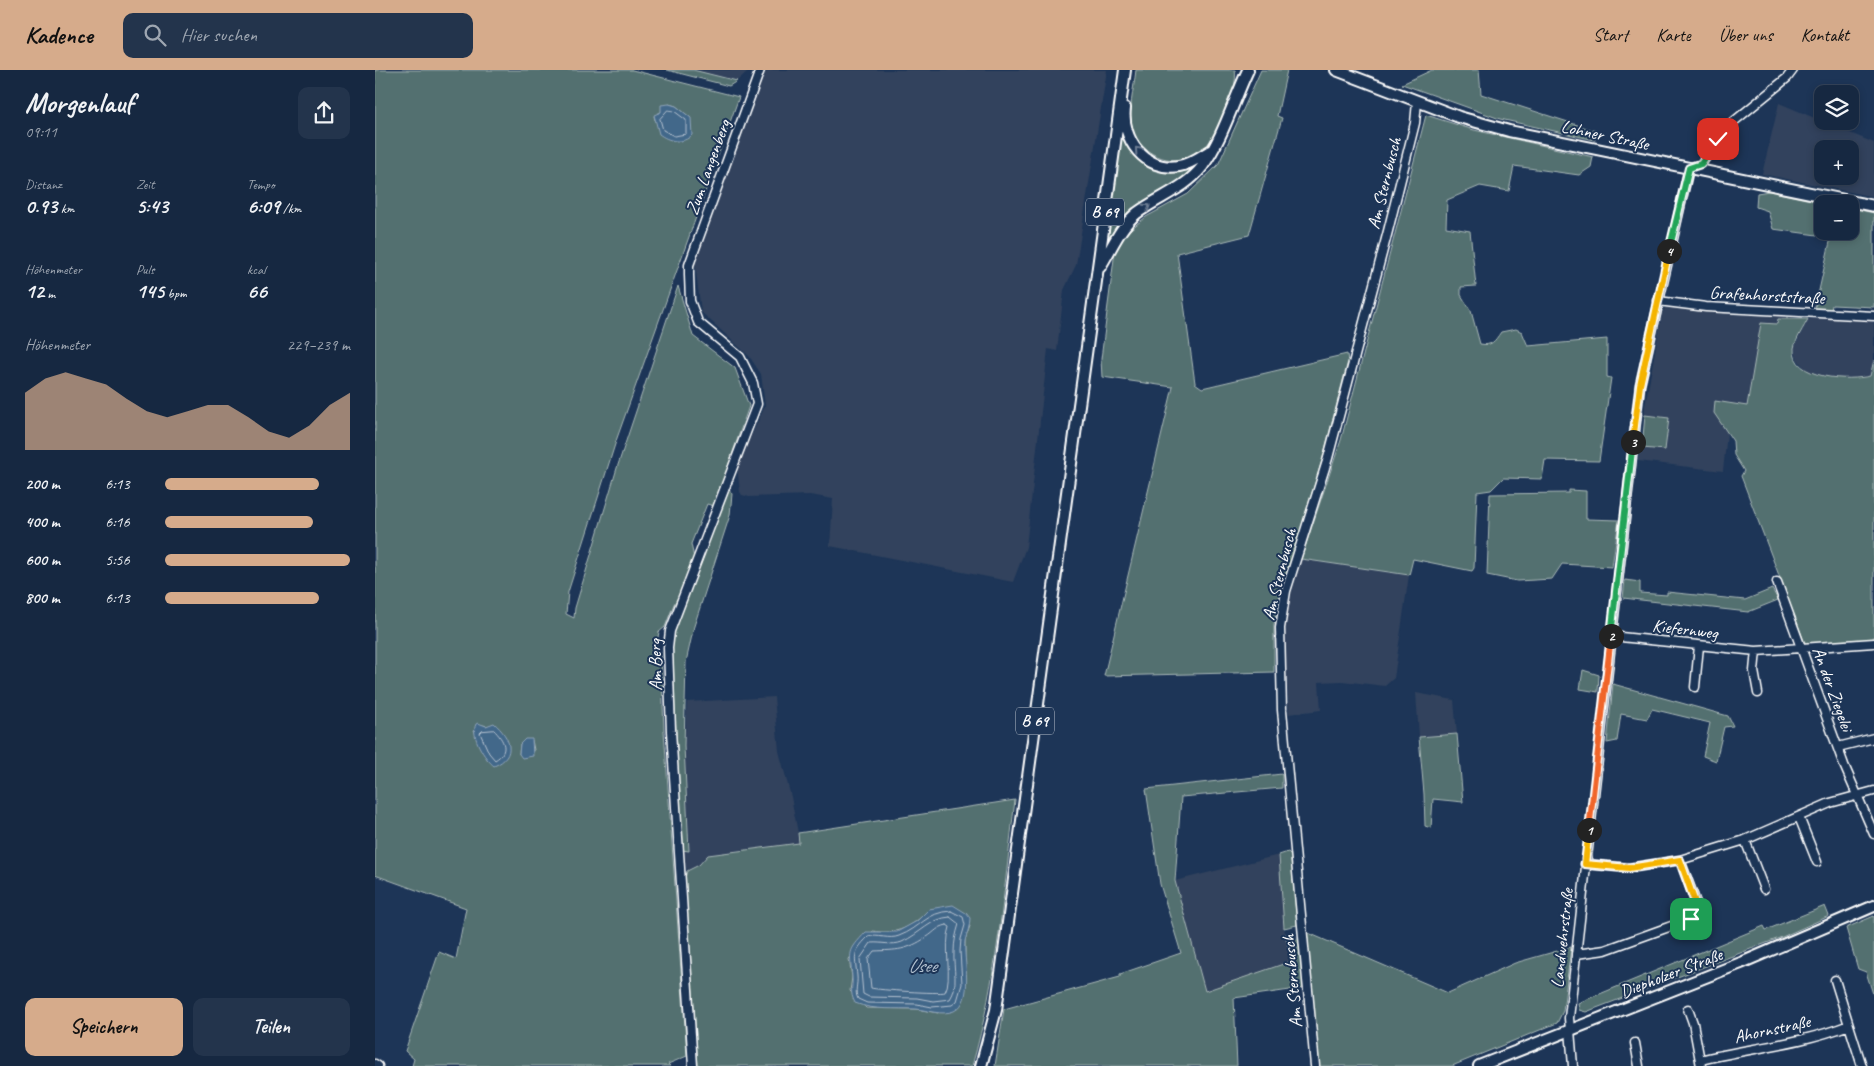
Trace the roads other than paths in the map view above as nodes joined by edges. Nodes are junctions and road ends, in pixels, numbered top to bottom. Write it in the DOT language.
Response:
graph roads {
  1 [pos="760,70"];
  2 [pos="1241,70"];
  3 [pos="1248,70"];
  4 [pos="1336,70"];
  5 [pos="1793,70"];
  6 [pos="1124,71"];
  7 [pos="1240,86"];
  8 [pos="1417,102"];
  9 [pos="1212,150"];
  10 [pos="1689,168"];
  11 [pos="1874,206"];
  12 [pos="1097,272"];
  13 [pos="689,275"];
  14 [pos="1658,301"];
  15 [pos="1874,316"];
  16 [pos="1777,582"];
  17 [pos="1611,636"];
  18 [pos="1874,643"];
  19 [pos="1699,646"];
  20 [pos="1803,650"];
  21 [pos="1756,652"];
  22 [pos="1695,687"];
  23 [pos="1758,693"];
  24 [pos="1874,738"];
  25 [pos="1838,746"];
  26 [pos="1874,791"];
  27 [pos="1857,795"];
  28 [pos="1799,816"];
  29 [pos="1874,834"];
  30 [pos="1745,840"];
  31 [pos="1680,860"];
  32 [pos="1817,862"];
  33 [pos="1585,864"];
  34 [pos="1764,889"];
  35 [pos="1874,906"];
  36 [pos="1575,954"];
  37 [pos="1835,980"];
  38 [pos="1688,1009"];
  39 [pos="1849,1025"];
  40 [pos="1570,1030"];
  41 [pos="1635,1043"];
  42 [pos="1701,1063"];
  43 [pos="693,1066"];
  44 [pos="981,1066"];
  45 [pos="1315,1066"];
  46 [pos="1479,1066"];
  47 [pos="1573,1066"];
  48 [pos="1639,1066"];
  49 [pos="1862,1066"];
  1 -- 13 [label="street, Zum Langenberg"];
  2 -- 7 [label="main road"];
  3 -- 7 [label="main road"];
  4 -- 8 [label="main road, Lohner Straße"];
  5 -- 10 [label="street"];
  9 -- 6 [label="main road, one-way"];
  6 -- 12 [label="main road, B 69"];
  7 -- 9 [label="main road"];
  8 -- 10 [label="main road, Lohner Straße"];
  8 -- 45 [label="street, Am Sternbusch"];
  12 -- 9 [label="main road, one-way"];
  10 -- 11 [label="main road, Lohner Straße"];
  10 -- 14 [label="street, Landwehrstraße"];
  12 -- 44 [label="main road, B 69"];
  13 -- 43 [label="street, Am Berg"];
  14 -- 15 [label="street, Grafenhorststraße"];
  14 -- 17 [label="street, Landwehrstraße"];
  16 -- 20 [label="street, An der Ziegelei"];
  17 -- 19 [label="street, Kiefernweg"];
  17 -- 33 [label="street, Landwehrstraße"];
  18 -- 20 [label="street, Kiefernweg"];
  19 -- 21 [label="street, Kiefernweg"];
  19 -- 22 [label="street"];
  20 -- 21 [label="street, Kiefernweg"];
  20 -- 25 [label="street, An der Ziegelei"];
  21 -- 23 [label="street"];
  24 -- 25 [label="street"];
  25 -- 27 [label="street, An der Ziegelei"];
  26 -- 27 [label="street"];
  27 -- 28 [label="street"];
  27 -- 29 [label="street, An der Ziegelei"];
  28 -- 30 [label="street"];
  28 -- 32 [label="street"];
  30 -- 31 [label="street"];
  30 -- 34 [label="street"];
  31 -- 33 [label="street"];
  31 -- 36 [label="street"];
  33 -- 36 [label="street, Landwehrstraße"];
  35 -- 40 [label="main road, Diepholzer Straße"];
  36 -- 40 [label="street, Landwehrstraße"];
  37 -- 39 [label="street"];
  38 -- 42 [label="street"];
  39 -- 42 [label="street, Ahornstraße"];
  39 -- 49 [label="street"];
  40 -- 46 [label="main road, Diepholzer Straße"];
  40 -- 47 [label="street, Landwehrstraße"];
  41 -- 48 [label="street"];
}
